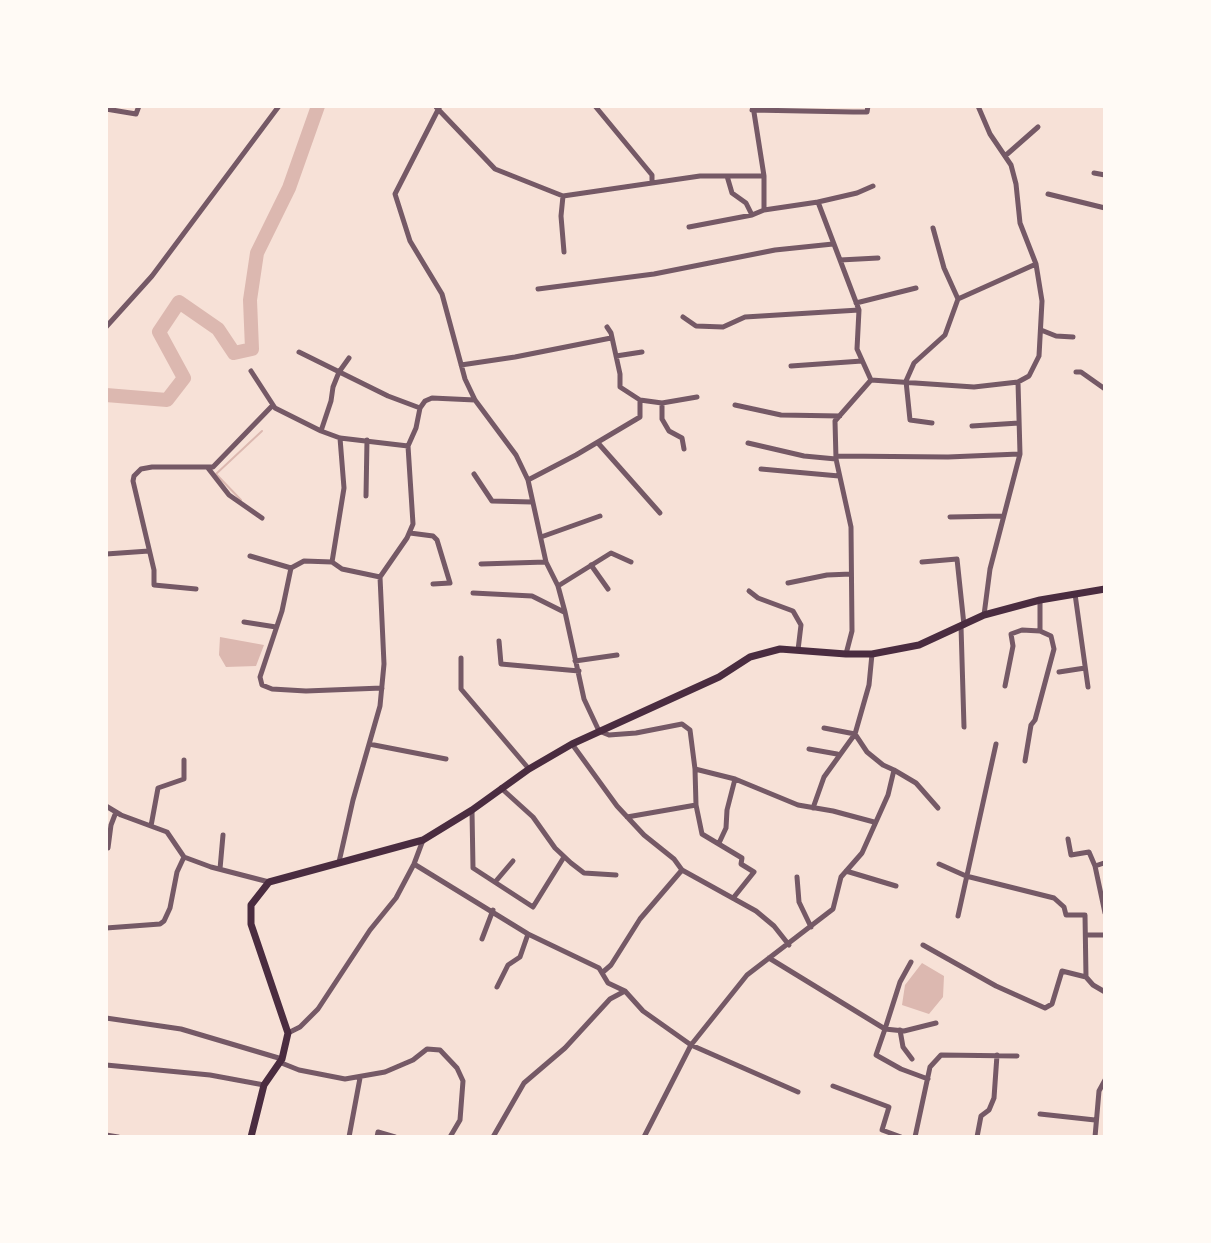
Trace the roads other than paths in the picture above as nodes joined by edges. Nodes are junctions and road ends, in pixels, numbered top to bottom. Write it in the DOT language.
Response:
graph roads {
  1 [pos="139,106"];
  2 [pos="279,106"];
  3 [pos="595,106"];
  4 [pos="868,106"];
  5 [pos="978,106"];
  6 [pos="437,107"];
  7 [pos="753,108"];
  8 [pos="106,109"];
  9 [pos="1038,127"];
  10 [pos="1005,156"];
  11 [pos="1094,173"];
  12 [pos="1105,175"];
  13 [pos="727,176"];
  14 [pos="764,176"];
  15 [pos="652,183"];
  16 [pos="873,186"];
  17 [pos="1048,194"];
  18 [pos="563,196"];
  19 [pos="818,202"];
  20 [pos="1105,208"];
  21 [pos="764,210"];
  22 [pos="752,215"];
  23 [pos="689,227"];
  24 [pos="933,228"];
  25 [pos="833,244"];
  26 [pos="564,252"];
  27 [pos="878,258"];
  28 [pos="840,260"];
  29 [pos="1036,264"];
  30 [pos="916,288"];
  31 [pos="538,289"];
  32 [pos="958,299"];
  33 [pos="856,303"];
  34 [pos="859,310"];
  35 [pos="683,317"];
  36 [pos="106,327"];
  37 [pos="607,327"];
  38 [pos="1041,330"];
  39 [pos="1073,337"];
  40 [pos="611,338"];
  41 [pos="299,352"];
  42 [pos="642,352"];
  43 [pos="616,356"];
  44 [pos="349,358"];
  45 [pos="862,361"];
  46 [pos="461,365"];
  47 [pos="791,366"];
  48 [pos="251,371"];
  49 [pos="339,372"];
  50 [pos="1076,372"];
  51 [pos="871,380"];
  52 [pos="906,381"];
  53 [pos="1018,382"];
  54 [pos="1105,389"];
  55 [pos="697,397"];
  56 [pos="475,400"];
  57 [pos="640,400"];
  58 [pos="662,403"];
  59 [pos="735,405"];
  60 [pos="272,406"];
  61 [pos="420,408"];
  62 [pos="840,416"];
  63 [pos="932,423"];
  64 [pos="1019,423"];
  65 [pos="972,426"];
  66 [pos="321,431"];
  67 [pos="340,438"];
  68 [pos="367,440"];
  69 [pos="598,443"];
  70 [pos="748,443"];
  71 [pos="408,446"];
  72 [pos="684,449"];
  73 [pos="1020,454"];
  74 [pos="836,457"];
  75 [pos="208,468"];
  76 [pos="761,469"];
  77 [pos="474,474"];
  78 [pos="839,476"];
  79 [pos="528,480"];
  80 [pos="366,496"];
  81 [pos="532,502"];
  82 [pos="660,513"];
  83 [pos="600,516"];
  84 [pos="1002,516"];
  85 [pos="950,517"];
  86 [pos="262,518"];
  87 [pos="408,535"];
  88 [pos="541,537"];
  89 [pos="149,551"];
  90 [pos="106,554"];
  91 [pos="250,556"];
  92 [pos="332,562"];
  93 [pos="546,562"];
  94 [pos="631,562"];
  95 [pos="922,562"];
  96 [pos="481,564"];
  97 [pos="591,565"];
  98 [pos="291,568"];
  99 [pos="851,574"];
  100 [pos="380,577"];
  101 [pos="788,583"];
  102 [pos="433,584"];
  103 [pos="558,586"];
  104 [pos="196,589"];
  105 [pos="608,589"];
  106 [pos="1105,589"];
  107 [pos="749,591"];
  108 [pos="473,593"];
  109 [pos="1075,594"];
  110 [pos="1040,600"];
  111 [pos="565,612"];
  112 [pos="984,615"];
  113 [pos="244,622"];
  114 [pos="962,625"];
  115 [pos="276,627"];
  116 [pos="1040,631"];
  117 [pos="499,641"];
  118 [pos="798,650"];
  119 [pos="846,654"];
  120 [pos="872,654"];
  121 [pos="617,655"];
  122 [pos="461,658"];
  123 [pos="575,661"];
  124 [pos="1085,668"];
  125 [pos="579,671"];
  126 [pos="1059,672"];
  127 [pos="1005,686"];
  128 [pos="1088,687"];
  129 [pos="382,688"];
  130 [pos="964,727"];
  131 [pos="824,728"];
  132 [pos="599,731"];
  133 [pos="855,734"];
  134 [pos="369,744"];
  135 [pos="572,744"];
  136 [pos="996,744"];
  137 [pos="809,749"];
  138 [pos="838,754"];
  139 [pos="446,759"];
  140 [pos="184,760"];
  141 [pos="1025,761"];
  142 [pos="529,769"];
  143 [pos="695,769"];
  144 [pos="894,770"];
  145 [pos="735,779"];
  146 [pos="501,788"];
  147 [pos="696,805"];
  148 [pos="106,806"];
  149 [pos="813,808"];
  150 [pos="938,808"];
  151 [pos="472,810"];
  152 [pos="116,812"];
  153 [pos="627,817"];
  154 [pos="874,822"];
  155 [pos="151,826"];
  156 [pos="223,835"];
  157 [pos="1068,839"];
  158 [pos="423,840"];
  159 [pos="719,843"];
  160 [pos="108,848"];
  161 [pos="184,857"];
  162 [pos="564,857"];
  163 [pos="513,861"];
  164 [pos="339,862"];
  165 [pos="1104,863"];
  166 [pos="414,864"];
  167 [pos="939,864"];
  168 [pos="1095,866"];
  169 [pos="220,869"];
  170 [pos="682,870"];
  171 [pos="846,871"];
  172 [pos="616,875"];
  173 [pos="966,876"];
  174 [pos="797,877"];
  175 [pos="496,881"];
  176 [pos="269,882"];
  177 [pos="896,886"];
  178 [pos="734,897"];
  179 [pos="493,910"];
  180 [pos="1105,913"];
  181 [pos="958,916"];
  182 [pos="811,927"];
  183 [pos="106,928"];
  184 [pos="528,934"];
  185 [pos="1087,935"];
  186 [pos="1105,935"];
  187 [pos="482,939"];
  188 [pos="789,945"];
  189 [pos="923,945"];
  190 [pos="769,958"];
  191 [pos="911,962"];
  192 [pos="603,972"];
  193 [pos="1086,977"];
  194 [pos="497,987"];
  195 [pos="625,991"];
  196 [pos="1105,992"];
  197 [pos="106,1018"];
  198 [pos="936,1023"];
  199 [pos="885,1029"];
  200 [pos="900,1030"];
  201 [pos="288,1033"];
  202 [pos="691,1045"];
  203 [pos="997,1055"];
  204 [pos="1017,1056"];
  205 [pos="912,1059"];
  206 [pos="280,1060"];
  207 [pos="106,1065"];
  208 [pos="360,1078"];
  209 [pos="928,1079"];
  210 [pos="1105,1080"];
  211 [pos="264,1085"];
  212 [pos="833,1086"];
  213 [pos="798,1092"];
  214 [pos="1040,1114"];
  215 [pos="1095,1120"];
  216 [pos="646,1134"];
  217 [pos="106,1135"];
  218 [pos="351,1136"];
  219 [pos="118,1137"];
  220 [pos="251,1137"];
  221 [pos="377,1137"];
  222 [pos="395,1137"];
  223 [pos="450,1137"];
  224 [pos="493,1137"];
  225 [pos="653,1137"];
  226 [pos="901,1137"];
  227 [pos="915,1137"];
  228 [pos="977,1137"];
  229 [pos="1095,1137"];
  1 -- 8 [label="street"];
  2 -- 36 [label="street"];
  3 -- 15 [label="street"];
  4 -- 7 [label="street"];
  5 -- 10 [label="street"];
  6 -- 18 [label="street"];
  6 -- 46 [label="street"];
  7 -- 14 [label="street"];
  9 -- 10 [label="street"];
  10 -- 29 [label="street"];
  11 -- 12 [label="street"];
  13 -- 14 [label="street"];
  13 -- 15 [label="street"];
  13 -- 22 [label="street"];
  14 -- 21 [label="street"];
  15 -- 18 [label="street"];
  16 -- 19 [label="street"];
  17 -- 20 [label="street"];
  18 -- 26 [label="street"];
  19 -- 21 [label="street"];
  19 -- 25 [label="street"];
  21 -- 22 [label="street"];
  22 -- 23 [label="street"];
  24 -- 32 [label="street"];
  25 -- 28 [label="street"];
  25 -- 31 [label="street"];
  27 -- 28 [label="street"];
  28 -- 33 [label="street"];
  29 -- 32 [label="street"];
  29 -- 38 [label="street"];
  30 -- 33 [label="street"];
  32 -- 52 [label="street"];
  33 -- 34 [label="street"];
  34 -- 35 [label="street"];
  34 -- 45 [label="street"];
  37 -- 40 [label="street"];
  38 -- 39 [label="street"];
  38 -- 53 [label="street"];
  40 -- 43 [label="street"];
  40 -- 46 [label="street"];
  41 -- 49 [label="street"];
  42 -- 43 [label="street"];
  43 -- 57 [label="street"];
  44 -- 49 [label="street"];
  45 -- 47 [label="street"];
  45 -- 51 [label="street"];
  46 -- 56 [label="street"];
  48 -- 60 [label="street"];
  49 -- 61 [label="street"];
  49 -- 66 [label="street"];
  50 -- 54 [label="street"];
  51 -- 52 [label="street"];
  51 -- 62 [label="street"];
  52 -- 53 [label="street"];
  52 -- 63 [label="street"];
  53 -- 64 [label="street"];
  55 -- 58 [label="street"];
  56 -- 61 [label="street"];
  56 -- 79 [label="street"];
  57 -- 58 [label="street"];
  57 -- 69 [label="street"];
  58 -- 72 [label="street"];
  59 -- 62 [label="street"];
  60 -- 66 [label="street"];
  60 -- 75 [label="street"];
  61 -- 71 [label="street"];
  62 -- 74 [label="street"];
  64 -- 65 [label="street"];
  64 -- 73 [label="street"];
  66 -- 67 [label="street"];
  67 -- 68 [label="street"];
  67 -- 92 [label="street"];
  68 -- 71 [label="street"];
  68 -- 80 [label="street"];
  69 -- 79 [label="street"];
  69 -- 82 [label="street"];
  70 -- 74 [label="street"];
  71 -- 87 [label="street"];
  73 -- 74 [label="street"];
  73 -- 84 [label="street"];
  74 -- 78 [label="street"];
  75 -- 86 [label="street"];
  75 -- 89 [label="street"];
  76 -- 78 [label="street"];
  77 -- 81 [label="street"];
  78 -- 99 [label="street"];
  79 -- 81 [label="street"];
  81 -- 88 [label="street"];
  83 -- 88 [label="street"];
  84 -- 85 [label="street"];
  84 -- 112 [label="street"];
  87 -- 100 [label="street"];
  87 -- 102 [label="street"];
  88 -- 93 [label="street"];
  89 -- 90 [label="street"];
  89 -- 104 [label="street"];
  91 -- 98 [label="street"];
  92 -- 98 [label="street"];
  92 -- 100 [label="street"];
  93 -- 96 [label="street"];
  93 -- 103 [label="street"];
  94 -- 97 [label="street"];
  95 -- 114 [label="street"];
  97 -- 103 [label="street"];
  97 -- 105 [label="street"];
  98 -- 115 [label="street"];
  99 -- 101 [label="street"];
  99 -- 119 [label="street"];
  100 -- 129 [label="street"];
  103 -- 111 [label="street"];
  106 -- 109 [label="main road"];
  107 -- 118 [label="street"];
  108 -- 111 [label="street"];
  109 -- 110 [label="main road"];
  109 -- 124 [label="street"];
  110 -- 112 [label="main road"];
  110 -- 116 [label="street"];
  111 -- 123 [label="street"];
  112 -- 114 [label="main road"];
  113 -- 115 [label="street"];
  114 -- 120 [label="main road"];
  114 -- 130 [label="street"];
  115 -- 129 [label="street"];
  116 -- 127 [label="street"];
  116 -- 141 [label="street"];
  117 -- 125 [label="street"];
  118 -- 119 [label="main road"];
  118 -- 132 [label="main road"];
  119 -- 120 [label="main road"];
  120 -- 133 [label="street"];
  121 -- 123 [label="street"];
  122 -- 142 [label="street"];
  123 -- 125 [label="street"];
  124 -- 126 [label="street"];
  124 -- 128 [label="street"];
  125 -- 132 [label="street"];
  129 -- 134 [label="street"];
  131 -- 133 [label="street"];
  132 -- 135 [label="main road"];
  132 -- 143 [label="street"];
  133 -- 138 [label="street"];
  133 -- 144 [label="street"];
  134 -- 139 [label="street"];
  134 -- 164 [label="street"];
  135 -- 142 [label="main road"];
  135 -- 153 [label="street"];
  136 -- 173 [label="street"];
  137 -- 138 [label="street"];
  138 -- 149 [label="street"];
  140 -- 155 [label="street"];
  142 -- 146 [label="main road"];
  143 -- 145 [label="street"];
  143 -- 147 [label="street"];
  144 -- 150 [label="street"];
  144 -- 154 [label="street"];
  145 -- 149 [label="street"];
  145 -- 159 [label="street"];
  146 -- 151 [label="main road"];
  146 -- 162 [label="street"];
  147 -- 153 [label="street"];
  147 -- 159 [label="street"];
  148 -- 152 [label="street"];
  149 -- 154 [label="street"];
  151 -- 158 [label="main road"];
  151 -- 175 [label="street"];
  152 -- 155 [label="street"];
  152 -- 160 [label="street"];
  153 -- 170 [label="street"];
  154 -- 171 [label="street"];
  155 -- 161 [label="street"];
  156 -- 169 [label="street"];
  157 -- 168 [label="street"];
  158 -- 164 [label="main road"];
  158 -- 166 [label="street"];
  159 -- 178 [label="street"];
  161 -- 169 [label="street"];
  161 -- 183 [label="street"];
  162 -- 172 [label="street"];
  162 -- 175 [label="street"];
  163 -- 175 [label="street"];
  164 -- 176 [label="main road"];
  165 -- 168 [label="street"];
  166 -- 179 [label="street"];
  166 -- 201 [label="street"];
  167 -- 173 [label="street"];
  168 -- 180 [label="street"];
  169 -- 176 [label="street"];
  170 -- 178 [label="street"];
  170 -- 192 [label="street"];
  171 -- 177 [label="street"];
  171 -- 182 [label="street"];
  173 -- 181 [label="street"];
  173 -- 185 [label="street"];
  174 -- 182 [label="street"];
  176 -- 201 [label="main road"];
  178 -- 188 [label="street"];
  179 -- 184 [label="street"];
  179 -- 187 [label="street"];
  182 -- 188 [label="street"];
  184 -- 192 [label="street"];
  184 -- 194 [label="street"];
  185 -- 186 [label="street"];
  185 -- 193 [label="street"];
  188 -- 190 [label="street"];
  189 -- 193 [label="street"];
  190 -- 199 [label="street"];
  190 -- 202 [label="street"];
  191 -- 199 [label="street"];
  192 -- 195 [label="street"];
  193 -- 196 [label="street"];
  195 -- 202 [label="street"];
  195 -- 224 [label="street"];
  197 -- 206 [label="street"];
  198 -- 200 [label="street"];
  199 -- 200 [label="street"];
  199 -- 209 [label="street"];
  200 -- 205 [label="street"];
  201 -- 206 [label="main road"];
  202 -- 213 [label="street"];
  202 -- 216 [label="street"];
  203 -- 204 [label="street"];
  203 -- 209 [label="street"];
  203 -- 228 [label="street"];
  206 -- 208 [label="street"];
  206 -- 211 [label="main road"];
  207 -- 211 [label="street"];
  208 -- 218 [label="street"];
  208 -- 223 [label="street"];
  209 -- 227 [label="street"];
  210 -- 215 [label="street"];
  211 -- 220 [label="main road"];
  212 -- 226 [label="street"];
  214 -- 215 [label="street"];
  215 -- 229 [label="street"];
  216 -- 225 [label="street"];
  217 -- 219 [label="street"];
  221 -- 222 [label="street"];
}
